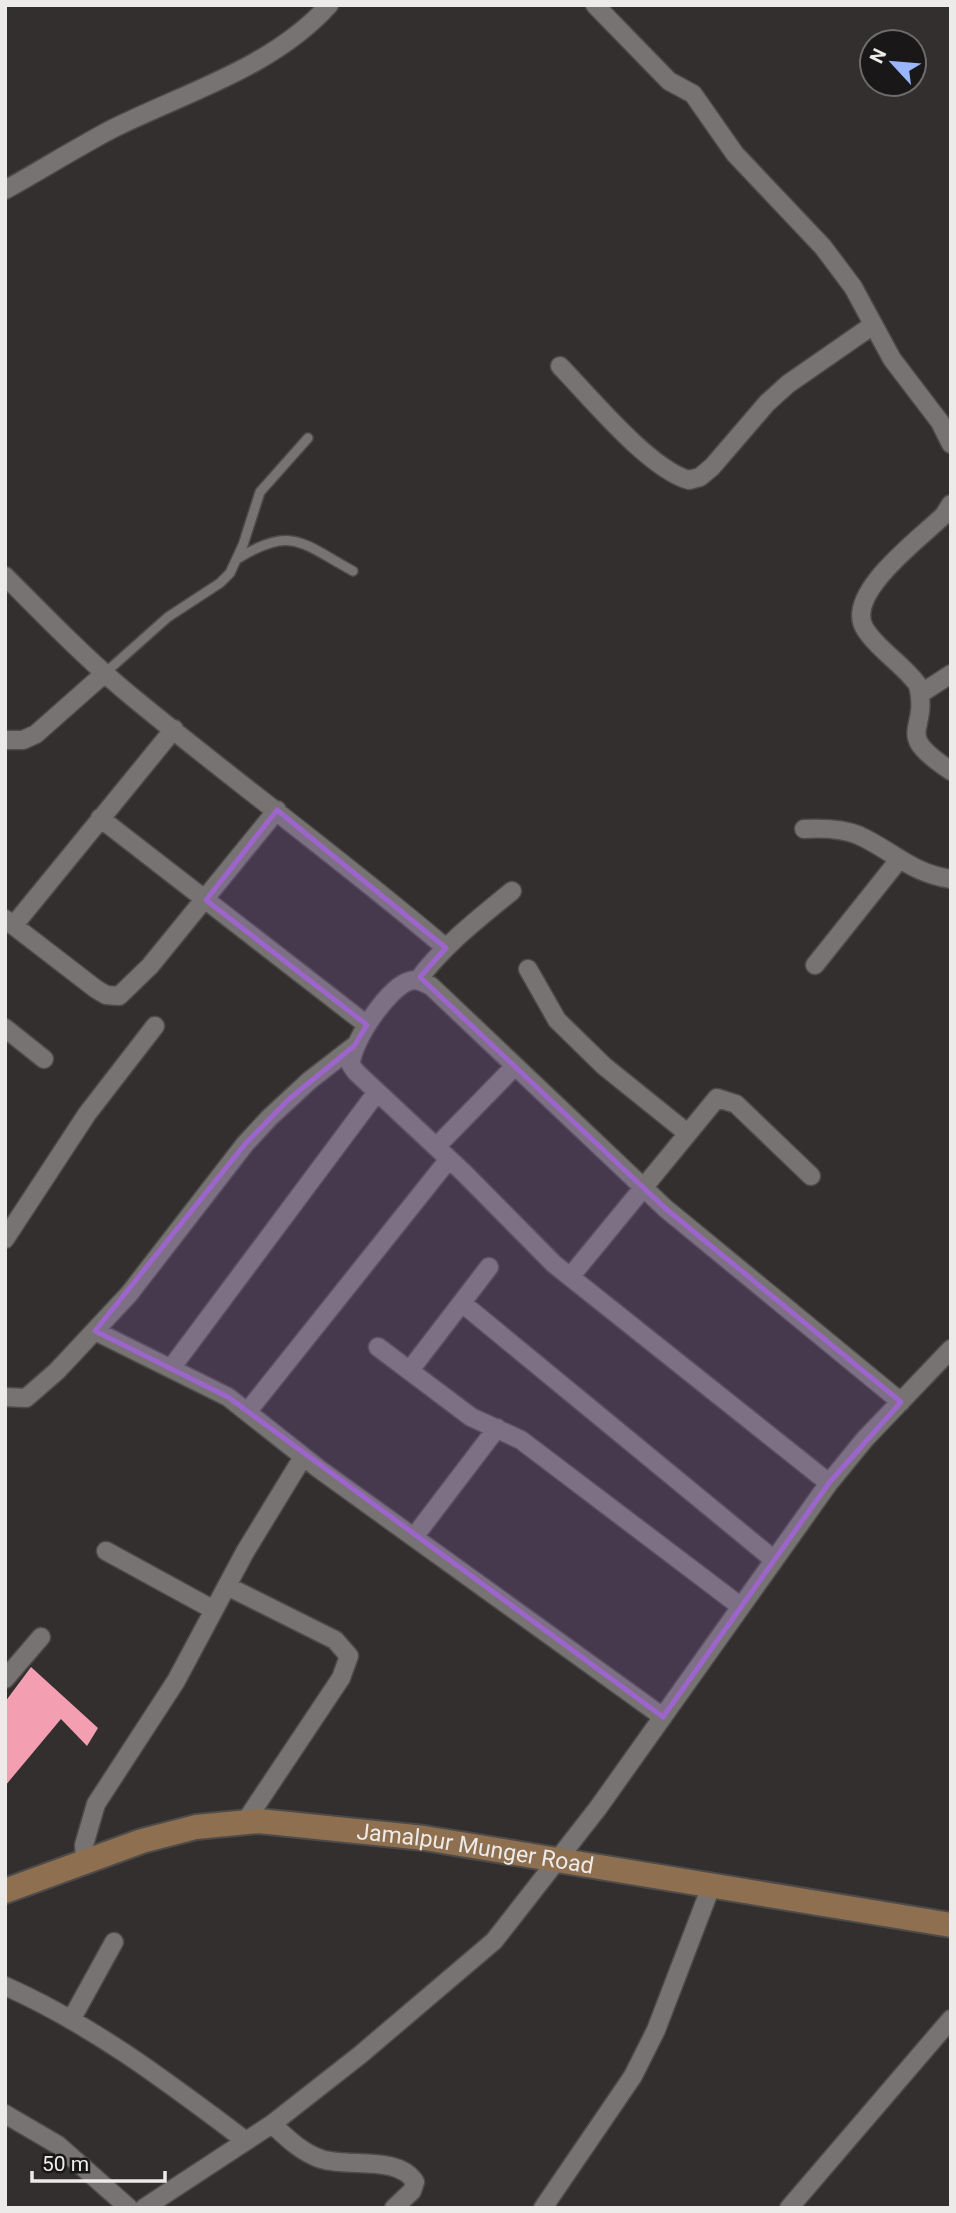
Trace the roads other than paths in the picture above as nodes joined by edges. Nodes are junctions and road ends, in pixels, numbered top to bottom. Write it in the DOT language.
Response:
graph roads {
  1 [pos="329,5"];
  2 [pos="595,5"];
  3 [pos="5,190"];
  4 [pos="873,325"];
  5 [pos="560,366"];
  6 [pos="308,438"];
  7 [pos="951,444"];
  8 [pos="951,504"];
  9 [pos="237,559"];
  10 [pos="353,571"];
  11 [pos="5,576"];
  12 [pos="105,673"];
  13 [pos="951,674"];
  14 [pos="920,694"];
  15 [pos="174,729"];
  16 [pos="5,740"];
  17 [pos="951,771"];
  18 [pos="277,810"];
  19 [pos="100,818"];
  20 [pos="804,829"];
  21 [pos="898,861"];
  22 [pos="951,878"];
  23 [pos="512,891"];
  24 [pos="205,900"];
  25 [pos="9,922"];
  26 [pos="446,948"];
  27 [pos="815,965"];
  28 [pos="528,969"];
  29 [pos="418,980"];
  30 [pos="367,1025"];
  31 [pos="155,1026"];
  32 [pos="5,1028"];
  33 [pos="354,1046"];
  34 [pos="44,1059"];
  35 [pos="515,1066"];
  36 [pos="377,1091"];
  37 [pos="687,1132"];
  38 [pos="442,1153"];
  39 [pos="811,1177"];
  40 [pos="642,1188"];
  41 [pos="5,1239"];
  42 [pos="489,1267"];
  43 [pos="570,1277"];
  44 [pos="462,1303"];
  45 [pos="95,1331"];
  46 [pos="379,1347"];
  47 [pos="951,1349"];
  48 [pos="172,1367"];
  49 [pos="410,1370"];
  50 [pos="5,1397"];
  51 [pos="901,1402"];
  52 [pos="248,1411"];
  53 [pos="497,1428"];
  54 [pos="303,1457"];
  55 [pos="829,1483"];
  56 [pos="414,1537"];
  57 [pos="106,1551"];
  58 [pos="774,1559"];
  59 [pos="227,1586"];
  60 [pos="740,1606"];
  61 [pos="214,1610"];
  62 [pos="41,1637"];
  63 [pos="5,1679"];
  64 [pos="663,1717"];
  65 [pos="245,1822"];
  66 [pos="559,1858"];
  67 [pos="85,1861"];
  68 [pos="712,1884"];
  69 [pos="5,1891"];
  70 [pos="951,1925"];
  71 [pos="114,1942"];
  72 [pos="5,1986"];
  73 [pos="951,2019"];
  74 [pos="71,2020"];
  75 [pos="5,2114"];
  76 [pos="272,2124"];
  77 [pos="246,2141"];
  78 [pos="129,2208"];
  79 [pos="144,2208"];
  80 [pos="394,2208"];
  81 [pos="543,2208"];
  82 [pos="789,2208"];
  1 -- 3 [label="street"];
  2 -- 4 [label="street"];
  4 -- 5 [label="street"];
  4 -- 7 [label="street"];
  6 -- 9 [label="lane"];
  8 -- 14 [label="street"];
  9 -- 10 [label="lane"];
  9 -- 12 [label="lane"];
  11 -- 12 [label="street"];
  12 -- 15 [label="street"];
  12 -- 16 [label="street"];
  13 -- 14 [label="street"];
  14 -- 17 [label="street"];
  15 -- 18 [label="street"];
  15 -- 19 [label="street"];
  18 -- 24 [label="street"];
  18 -- 26 [label="street"];
  19 -- 24 [label="street"];
  19 -- 25 [label="street"];
  20 -- 21 [label="street"];
  21 -- 22 [label="street"];
  21 -- 27 [label="street"];
  23 -- 26 [label="street"];
  24 -- 25 [label="street"];
  24 -- 30 [label="street"];
  26 -- 29 [label="street"];
  28 -- 37 [label="street"];
  29 -- 30 [label="street"];
  29 -- 35 [label="street"];
  30 -- 33 [label="street"];
  31 -- 41 [label="street"];
  32 -- 34 [label="street"];
  33 -- 36 [label="street"];
  33 -- 45 [label="street"];
  35 -- 38 [label="street"];
  35 -- 40 [label="street"];
  36 -- 38 [label="street"];
  36 -- 48 [label="street"];
  37 -- 39 [label="street"];
  37 -- 40 [label="street"];
  38 -- 43 [label="street"];
  38 -- 52 [label="street"];
  40 -- 43 [label="street"];
  40 -- 51 [label="street"];
  42 -- 44 [label="street"];
  43 -- 55 [label="street"];
  44 -- 49 [label="street"];
  44 -- 58 [label="street"];
  45 -- 48 [label="street"];
  45 -- 50 [label="street"];
  46 -- 49 [label="street"];
  47 -- 51 [label="street"];
  48 -- 52 [label="street"];
  49 -- 53 [label="street"];
  51 -- 55 [label="street"];
  52 -- 54 [label="street"];
  53 -- 56 [label="street"];
  53 -- 60 [label="street"];
  54 -- 56 [label="street"];
  54 -- 59 [label="street"];
  55 -- 58 [label="street"];
  56 -- 64 [label="street"];
  57 -- 61 [label="street"];
  58 -- 60 [label="street"];
  59 -- 61 [label="street"];
  59 -- 65 [label="street"];
  60 -- 64 [label="street"];
  61 -- 67 [label="street"];
  62 -- 63 [label="street"];
  64 -- 66 [label="street"];
  65 -- 66 [label="street, Jamalpur Munger Road"];
  65 -- 67 [label="street, Jamalpur Munger Road"];
  66 -- 68 [label="street, Jamalpur Munger Road"];
  66 -- 76 [label="street"];
  67 -- 69 [label="street, Jamalpur Munger Road"];
  68 -- 70 [label="street, Jamalpur Munger Road"];
  68 -- 81 [label="street"];
  71 -- 74 [label="street"];
  72 -- 74 [label="street"];
  73 -- 82 [label="street"];
  74 -- 77 [label="street"];
  75 -- 78 [label="street"];
  76 -- 77 [label="street"];
  76 -- 80 [label="street"];
  77 -- 79 [label="street"];
}
